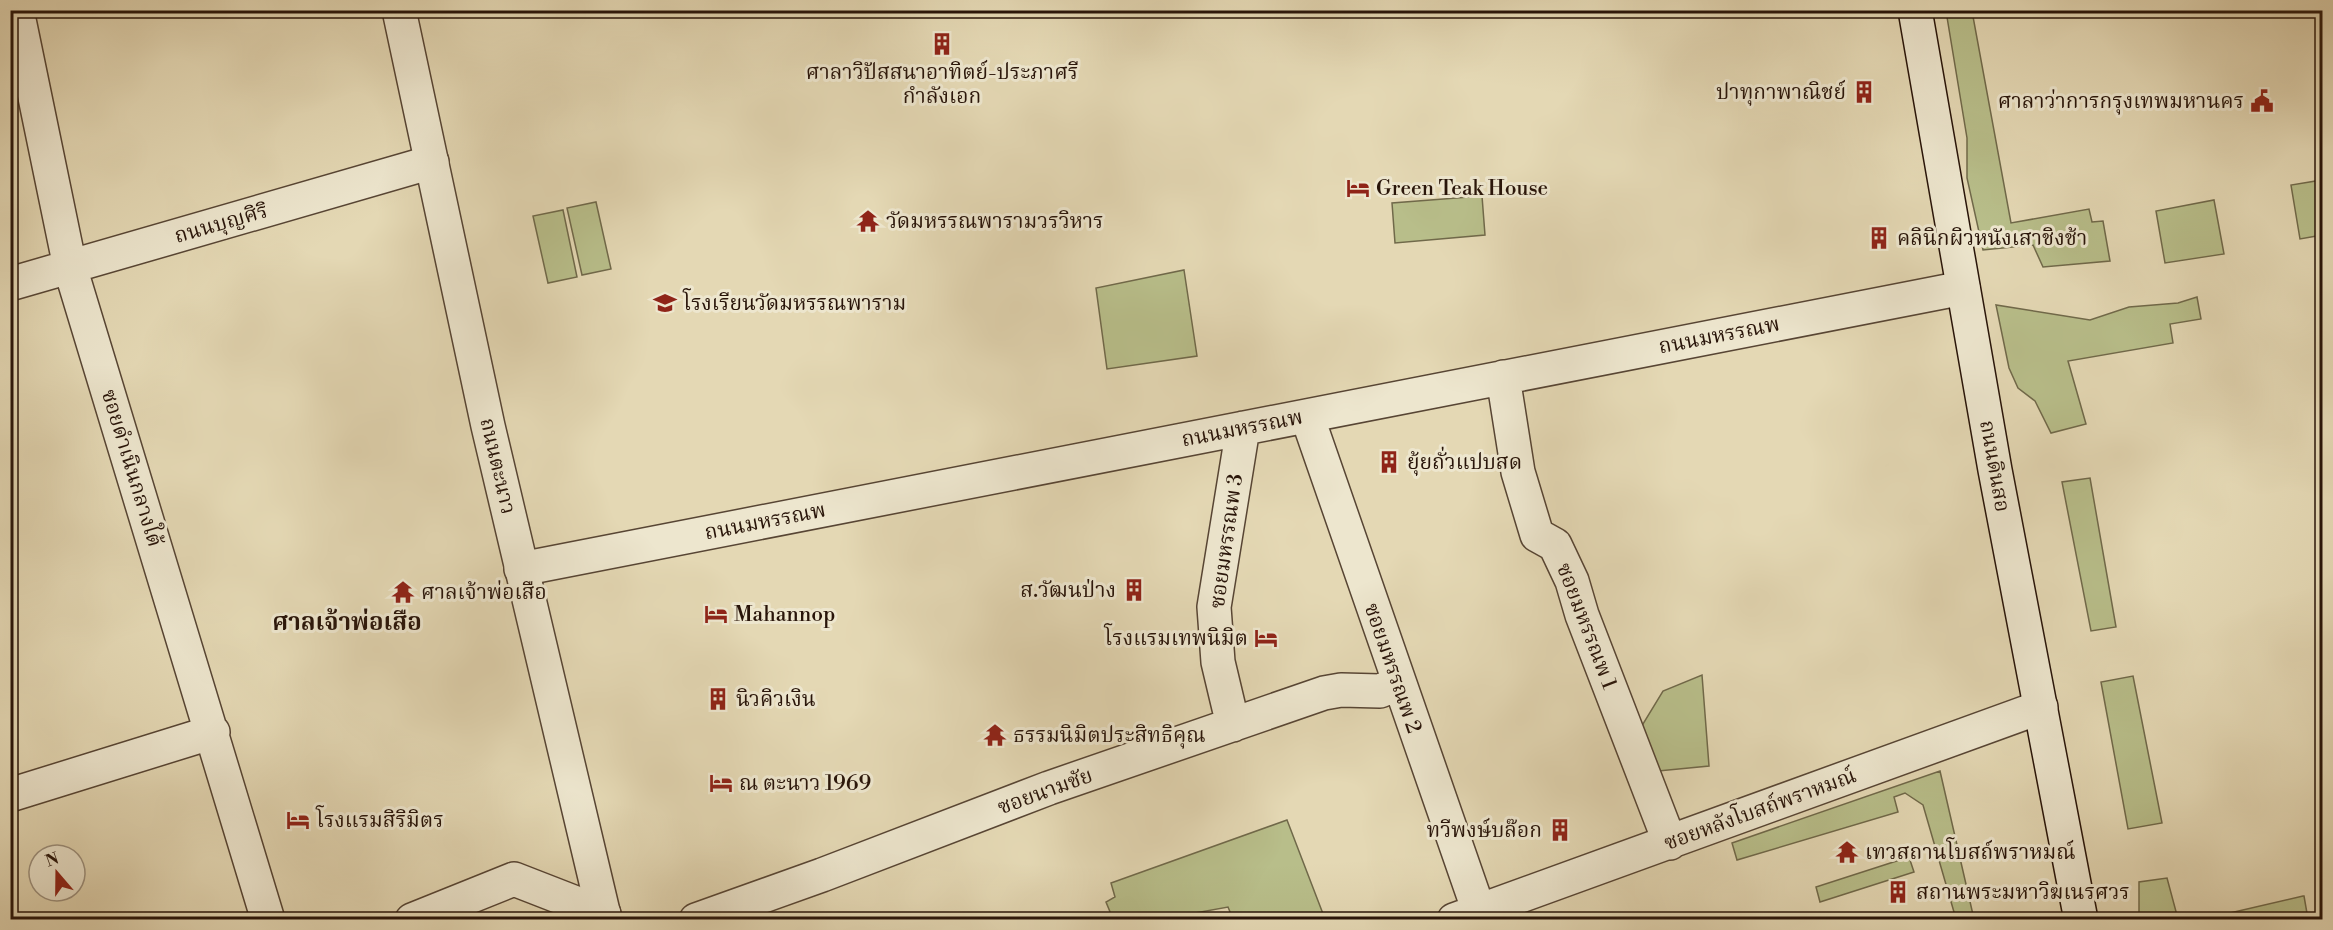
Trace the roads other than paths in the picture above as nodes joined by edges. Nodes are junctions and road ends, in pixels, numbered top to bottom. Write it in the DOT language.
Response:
graph roads {
  1 [pos="17,10"];
  2 [pos="399,10"];
  3 [pos="1915,10"];
  4 [pos="432,162"];
  5 [pos="70,267"];
  6 [pos="10,284"];
  7 [pos="1963,288"];
  8 [pos="1503,377"];
  9 [pos="1307,416"];
  10 [pos="1243,428"];
  11 [pos="521,569"];
  12 [pos="1399,683"];
  13 [pos="2041,707"];
  14 [pos="1233,725"];
  15 [pos="213,732"];
  16 [pos="10,795"];
  17 [pos="1670,843"];
  18 [pos="604,917"];
  19 [pos="1472,917"];
  20 [pos="268,920"];
  21 [pos="412,920"];
  22 [pos="696,920"];
  23 [pos="2081,920"];
  1 -- 5 [label="street, ซอยดำเนินกลางใต้"];
  2 -- 4 [label="street, ถนนตะนาว"];
  3 -- 7 [label="street, ถนนดินสอ"];
  4 -- 5 [label="street, ถนนบุญศิริ"];
  4 -- 11 [label="street, ถนนตะนาว"];
  5 -- 6 [label="street, ถนนบุญศิริ"];
  5 -- 15 [label="street, ซอยดำเนินกลางใต้"];
  7 -- 8 [label="street, ถนนมหรรณพ"];
  7 -- 13 [label="street, ถนนดินสอ"];
  8 -- 9 [label="street, ถนนมหรรณพ"];
  8 -- 17 [label="street, ซอยมหรรณพ 1"];
  9 -- 10 [label="street, ถนนมหรรณพ"];
  9 -- 12 [label="street, ซอยมหรรณพ 2"];
  10 -- 11 [label="street, ถนนมหรรณพ"];
  10 -- 14 [label="street, ซอยมหรรณพ 3"];
  11 -- 18 [label="street, ถนนตะนาว"];
  12 -- 14 [label="street, ซอยนามชัย"];
  12 -- 19 [label="street, ซอยมหรรณพ 2"];
  13 -- 17 [label="street, ซอยหลังโบสถ์พราหมณ์"];
  13 -- 23 [label="street, ถนนดินสอ"];
  14 -- 22 [label="street, ซอยนามชัย"];
  15 -- 16 [label="street"];
  15 -- 20 [label="street, ซอยดำเนินกลางใต้"];
  17 -- 19 [label="street, ซอยหลังโบสถ์พราหมณ์"];
  18 -- 21 [label="street"];
}
